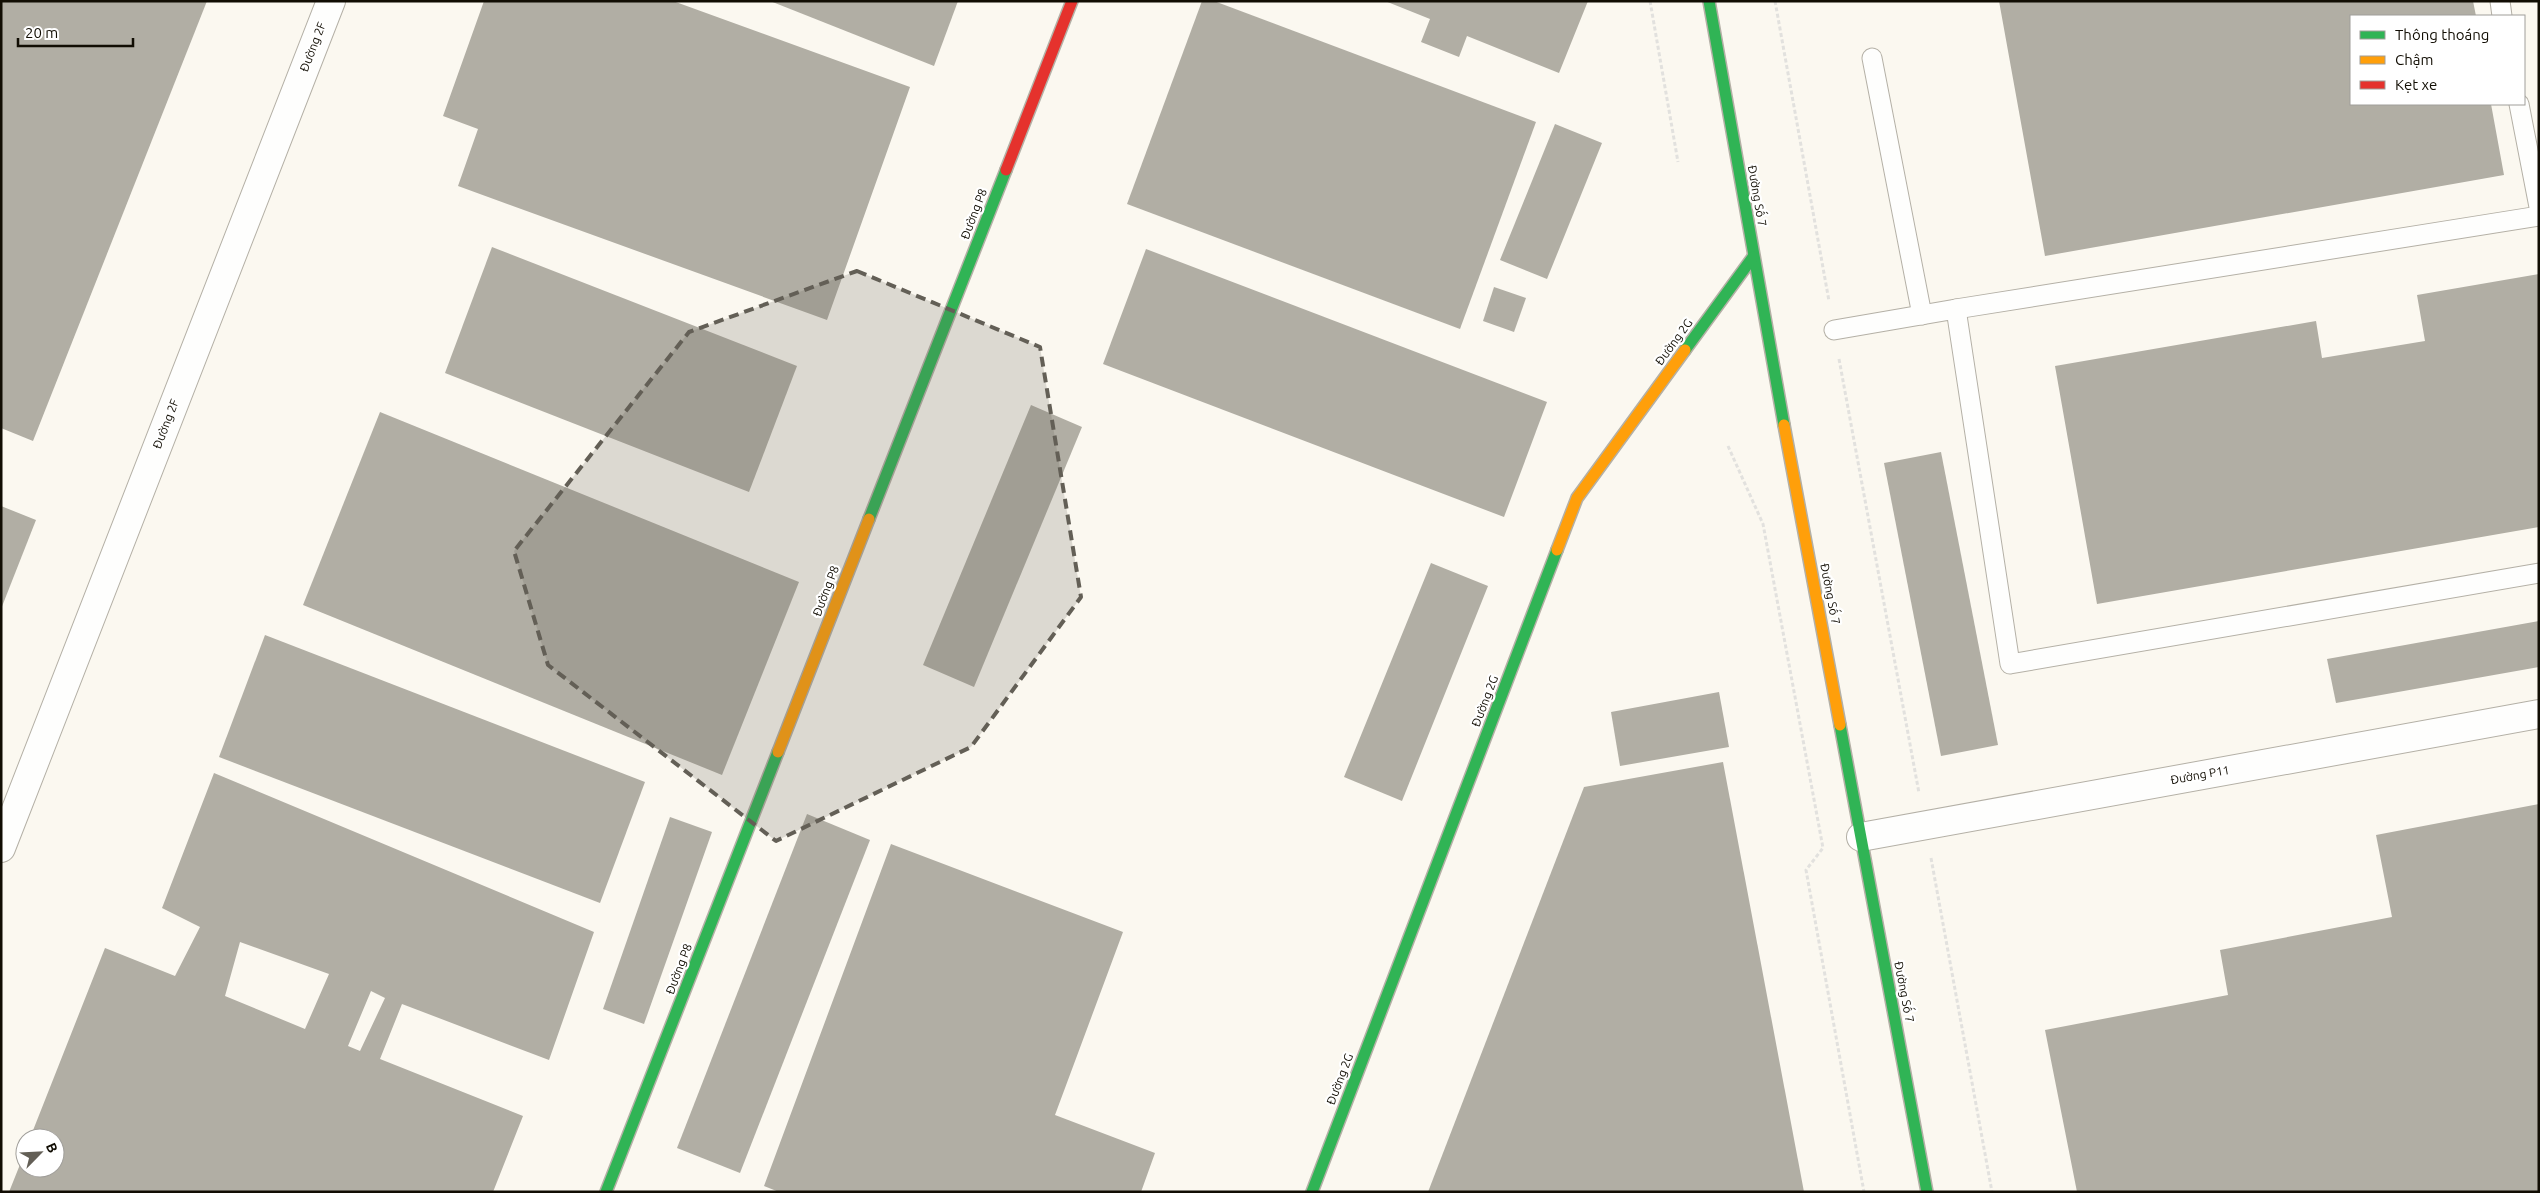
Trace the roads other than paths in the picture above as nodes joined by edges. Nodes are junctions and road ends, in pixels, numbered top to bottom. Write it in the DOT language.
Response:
graph roads {
  1 [pos="331,1"];
  2 [pos="1072,1"];
  3 [pos="1709,1"];
  4 [pos="2500,1"];
  5 [pos="2502,15"];
  6 [pos="1872,58"];
  7 [pos="2519,105"];
  8 [pos="2539,206"];
  9 [pos="2539,216"];
  10 [pos="1753,258"];
  11 [pos="1956,309"];
  12 [pos="1922,315"];
  13 [pos="1834,330"];
  14 [pos="2539,573"];
  15 [pos="2539,714"];
  16 [pos="1861,837"];
  17 [pos="1,848"];
  18 [pos="606,1192"];
  19 [pos="1312,1192"];
  20 [pos="1927,1192"];
  1 -- 17 [label="street, Đường 2F"];
  2 -- 18 [label="street, Đường P8"];
  3 -- 10 [label="street, Đường Số 7"];
  4 -- 5 [label="lane"];
  6 -- 12 [label="lane"];
  7 -- 8 [label="lane"];
  9 -- 11 [label="lane"];
  10 -- 16 [label="street, Đường Số 7"];
  10 -- 19 [label="street, Đường 2G"];
  11 -- 12 [label="lane"];
  11 -- 14 [label="lane"];
  12 -- 13 [label="lane"];
  15 -- 16 [label="street, Đường P11"];
  16 -- 20 [label="street, Đường Số 7"];
}
